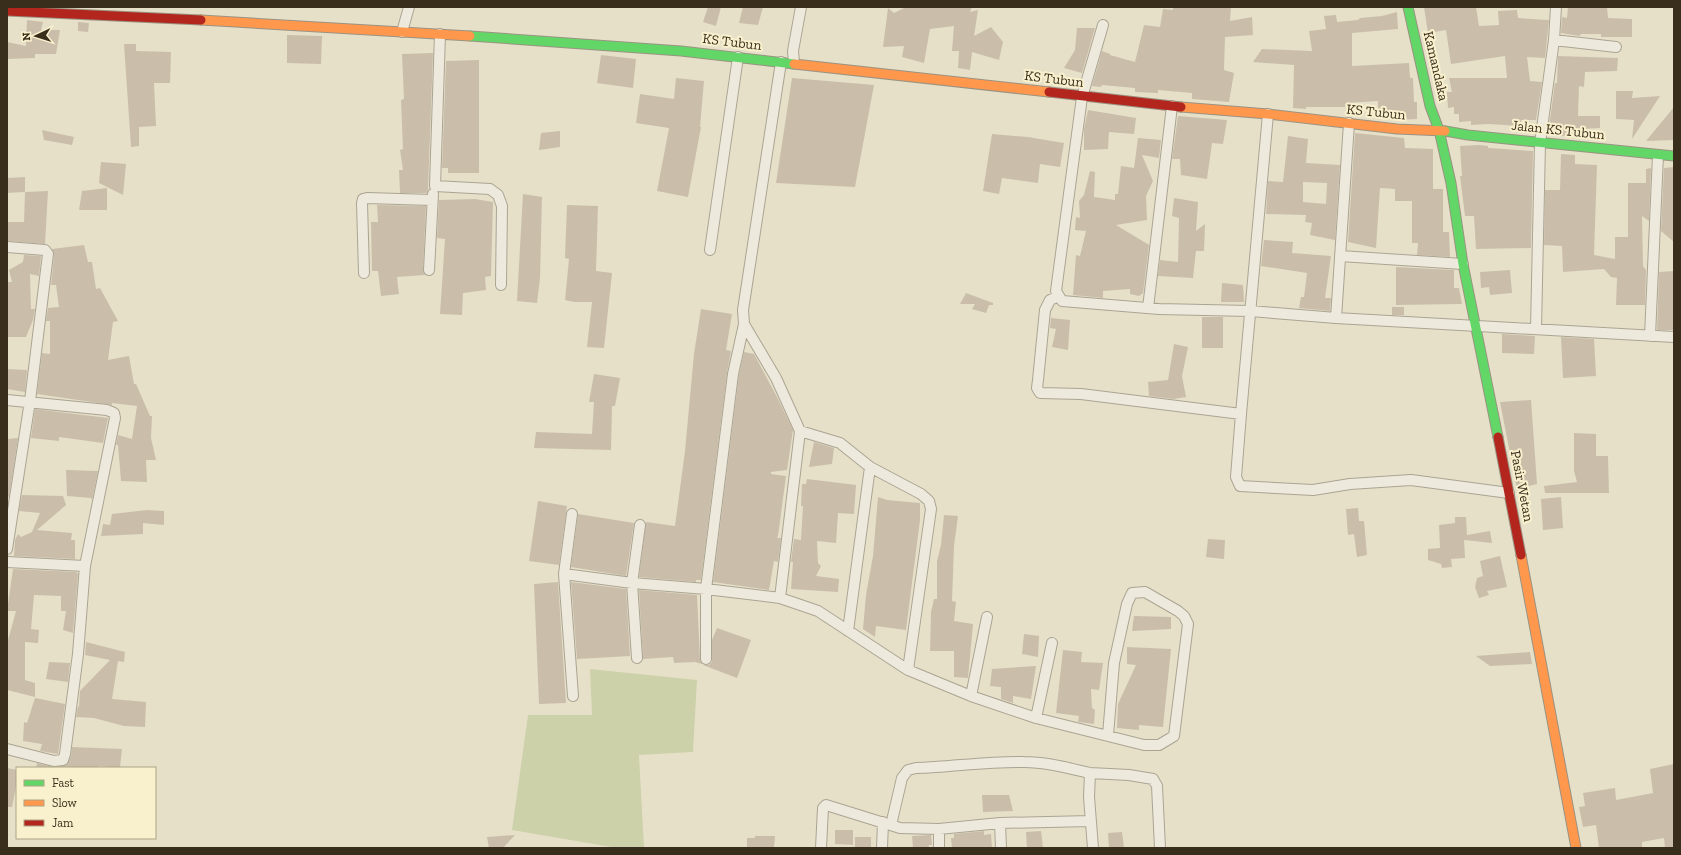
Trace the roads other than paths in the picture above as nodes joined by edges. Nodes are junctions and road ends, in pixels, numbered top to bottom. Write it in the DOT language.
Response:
graph roads {
  1 [pos="409,7"];
  2 [pos="801,7"];
  3 [pos="1408,7"];
  4 [pos="1556,7"];
  5 [pos="7,11"];
  6 [pos="19,12"];
  7 [pos="11,20"];
  8 [pos="1103,25"];
  9 [pos="402,32"];
  10 [pos="440,34"];
  11 [pos="1554,40"];
  12 [pos="1616,47"];
  13 [pos="738,57"];
  14 [pos="781,62"];
  15 [pos="794,63"];
  16 [pos="1082,97"];
  17 [pos="1172,106"];
  18 [pos="1268,114"];
  19 [pos="1349,124"];
  20 [pos="1439,130"];
  21 [pos="1540,143"];
  22 [pos="1658,155"];
  23 [pos="1674,156"];
  24 [pos="435,186"];
  25 [pos="432,200"];
  26 [pos="7,247"];
  27 [pos="710,250"];
  28 [pos="1340,256"];
  29 [pos="1463,264"];
  30 [pos="429,270"];
  31 [pos="364,273"];
  32 [pos="501,285"];
  33 [pos="1057,296"];
  34 [pos="1148,308"];
  35 [pos="1250,311"];
  36 [pos="1336,318"];
  37 [pos="744,324"];
  38 [pos="1476,326"];
  39 [pos="1536,329"];
  40 [pos="1650,336"];
  41 [pos="1674,337"];
  42 [pos="7,400"];
  43 [pos="30,402"];
  44 [pos="1241,414"];
  45 [pos="800,431"];
  46 [pos="870,467"];
  47 [pos="1510,493"];
  48 [pos="572,514"];
  49 [pos="640,525"];
  50 [pos="7,549"];
  51 [pos="7,562"];
  52 [pos="85,566"];
  53 [pos="564,574"];
  54 [pos="632,583"];
  55 [pos="706,589"];
  56 [pos="780,598"];
  57 [pos="987,617"];
  58 [pos="848,631"];
  59 [pos="1052,643"];
  60 [pos="637,658"];
  61 [pos="706,659"];
  62 [pos="908,670"];
  63 [pos="573,696"];
  64 [pos="971,696"];
  65 [pos="1036,718"];
  66 [pos="1108,736"];
  67 [pos="7,749"];
  68 [pos="1090,773"];
  69 [pos="1091,821"];
  70 [pos="1000,823"];
  71 [pos="887,824"];
  72 [pos="939,829"];
  73 [pos="821,848"];
  74 [pos="882,848"];
  75 [pos="939,848"];
  76 [pos="1001,848"];
  77 [pos="1092,848"];
  78 [pos="1160,848"];
  79 [pos="1576,848"];
  1 -- 9 [label="street"];
  2 -- 15 [label="street"];
  3 -- 20 [label="main road, Kamandaka"];
  4 -- 11 [label="street"];
  5 -- 6 [label="main road, KS Tubun"];
  6 -- 7 [label="main road"];
  6 -- 9 [label="main road, KS Tubun"];
  8 -- 16 [label="street"];
  9 -- 10 [label="main road, KS Tubun"];
  10 -- 13 [label="main road, KS Tubun"];
  10 -- 24 [label="street"];
  11 -- 12 [label="street"];
  11 -- 21 [label="street"];
  13 -- 14 [label="main road, KS Tubun"];
  13 -- 27 [label="street"];
  14 -- 15 [label="main road, KS Tubun"];
  14 -- 37 [label="street"];
  15 -- 16 [label="main road, KS Tubun"];
  16 -- 17 [label="main road, KS Tubun"];
  16 -- 33 [label="street"];
  17 -- 18 [label="main road, KS Tubun"];
  17 -- 34 [label="street"];
  18 -- 19 [label="main road, KS Tubun"];
  18 -- 35 [label="street"];
  19 -- 20 [label="main road, KS Tubun"];
  19 -- 28 [label="street"];
  20 -- 21 [label="main road, Jalan KS Tubun"];
  20 -- 29 [label="main road, Pasir Wetan"];
  21 -- 22 [label="main road, Jalan KS Tubun"];
  21 -- 39 [label="street"];
  22 -- 23 [label="main road, Jalan KS Tubun"];
  22 -- 40 [label="street"];
  24 -- 25 [label="street"];
  24 -- 32 [label="street"];
  25 -- 30 [label="street"];
  25 -- 31 [label="street"];
  26 -- 43 [label="street"];
  28 -- 29 [label="street"];
  28 -- 36 [label="street"];
  29 -- 38 [label="main road, Pasir Wetan"];
  33 -- 34 [label="street"];
  33 -- 44 [label="street"];
  34 -- 35 [label="street"];
  35 -- 36 [label="street"];
  35 -- 44 [label="street"];
  36 -- 38 [label="street"];
  37 -- 45 [label="street"];
  37 -- 55 [label="street"];
  38 -- 39 [label="street"];
  38 -- 47 [label="main road, Pasir Wetan"];
  39 -- 40 [label="street"];
  40 -- 41 [label="street"];
  42 -- 43 [label="street"];
  43 -- 50 [label="street"];
  43 -- 52 [label="street"];
  44 -- 47 [label="street"];
  45 -- 46 [label="street"];
  45 -- 56 [label="street"];
  46 -- 58 [label="street"];
  46 -- 62 [label="street"];
  47 -- 79 [label="main road, Pasir Wetan"];
  48 -- 53 [label="street"];
  49 -- 54 [label="street"];
  51 -- 52 [label="street"];
  52 -- 67 [label="street"];
  53 -- 54 [label="street"];
  53 -- 63 [label="street"];
  54 -- 55 [label="street"];
  54 -- 60 [label="street"];
  55 -- 56 [label="street"];
  55 -- 61 [label="street"];
  56 -- 58 [label="street"];
  57 -- 64 [label="street"];
  58 -- 62 [label="street"];
  59 -- 65 [label="street"];
  62 -- 64 [label="street"];
  64 -- 65 [label="street"];
  65 -- 66 [label="street"];
  66 -- 66 [label="street"];
  68 -- 69 [label="street"];
  68 -- 71 [label="street"];
  68 -- 78 [label="street"];
  69 -- 70 [label="street"];
  69 -- 77 [label="street"];
  70 -- 72 [label="street"];
  70 -- 76 [label="street"];
  71 -- 72 [label="street"];
  71 -- 73 [label="street"];
  71 -- 74 [label="street"];
  72 -- 75 [label="street"];
}
